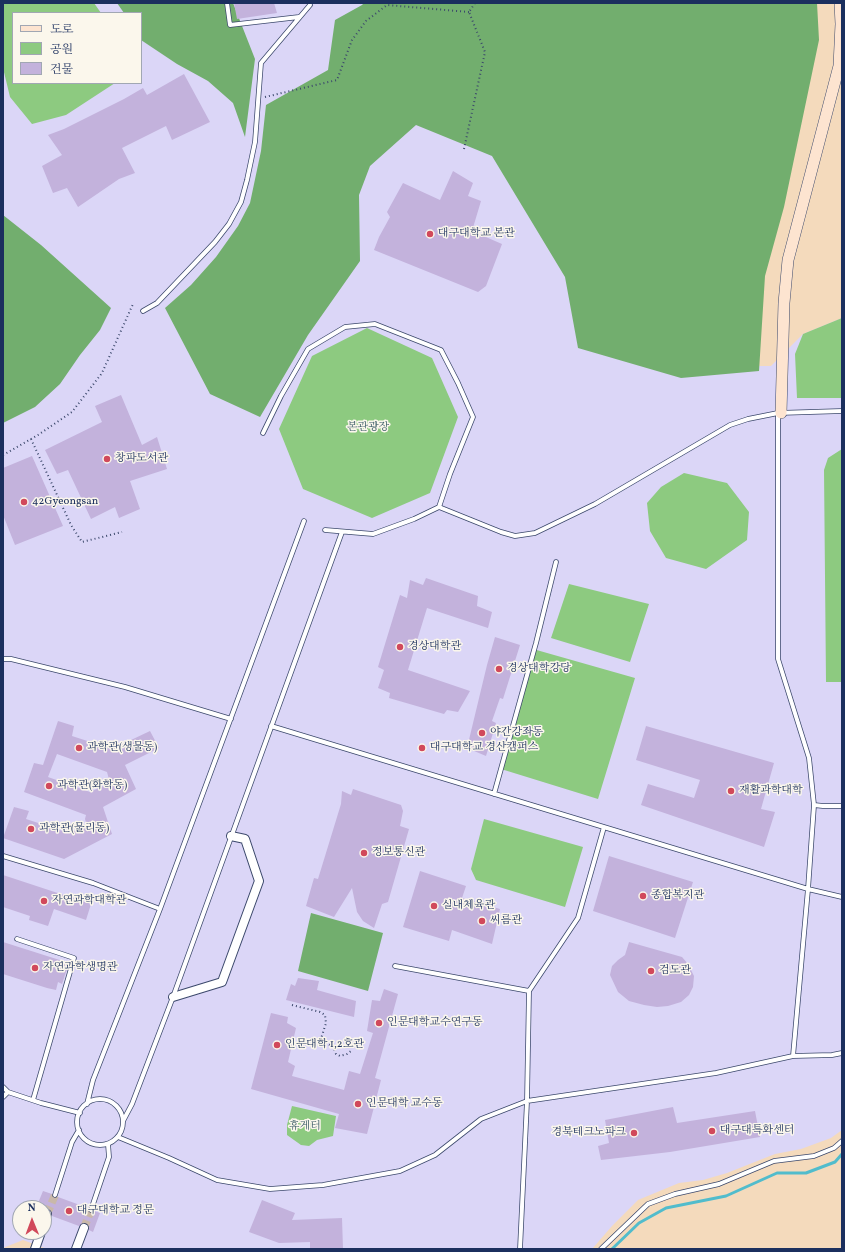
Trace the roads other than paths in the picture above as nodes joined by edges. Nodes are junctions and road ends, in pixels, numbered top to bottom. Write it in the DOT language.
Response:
graph roads {
  1 [pos="227,3"];
  2 [pos="840,3"];
  3 [pos="310,5"];
  4 [pos="300,18"];
  5 [pos="143,311"];
  6 [pos="842,411"];
  7 [pos="780,413"];
  8 [pos="263,433"];
  9 [pos="439,507"];
  10 [pos="304,520"];
  11 [pos="325,530"];
  12 [pos="342,532"];
  13 [pos="556,562"];
  14 [pos="3,659"];
  15 [pos="231,718"];
  16 [pos="272,726"];
  17 [pos="494,794"];
  18 [pos="814,805"];
  19 [pos="842,806"];
  20 [pos="604,828"];
  21 [pos="232,836"];
  22 [pos="3,856"];
  23 [pos="808,890"];
  24 [pos="842,897"];
  25 [pos="160,909"];
  26 [pos="17,939"];
  27 [pos="395,966"];
  28 [pos="530,991"];
  29 [pos="173,997"];
  30 [pos="842,1053"];
  31 [pos="793,1056"];
  32 [pos="3,1087"];
  33 [pos="8,1092"];
  34 [pos="3,1097"];
  35 [pos="33,1100"];
  36 [pos="527,1101"];
  37 [pos="87,1104"];
  38 [pos="80,1113"];
  39 [pos="123,1121"];
  40 [pos="79,1130"];
  41 [pos="118,1137"];
  42 [pos="842,1141"];
  43 [pos="108,1144"];
  44 [pos="54,1196"];
  45 [pos="91,1210"];
  46 [pos="84,1228"];
  47 [pos="76,1249"];
  48 [pos="520,1249"];
  49 [pos="601,1249"];
  1 -- 4 [label="lane"];
  2 -- 7 [label="street"];
  3 -- 4 [label="lane"];
  4 -- 5 [label="lane"];
  6 -- 7 [label="lane"];
  7 -- 9 [label="lane"];
  7 -- 18 [label="lane"];
  8 -- 9 [label="lane"];
  9 -- 12 [label="lane"];
  10 -- 15 [label="lane"];
  11 -- 12 [label="lane"];
  12 -- 16 [label="lane"];
  13 -- 17 [label="lane"];
  14 -- 15 [label="lane"];
  15 -- 25 [label="lane"];
  16 -- 17 [label="lane"];
  16 -- 21 [label="lane"];
  17 -- 20 [label="lane"];
  18 -- 19 [label="lane"];
  18 -- 23 [label="lane"];
  20 -- 23 [label="lane"];
  20 -- 28 [label="lane"];
  21 -- 29 [label="lane"];
  21 -- 29 [label="street"];
  22 -- 25 [label="lane"];
  23 -- 24 [label="lane"];
  23 -- 31 [label="lane"];
  25 -- 37 [label="lane"];
  26 -- 35 [label="lane"];
  27 -- 28 [label="lane"];
  28 -- 36 [label="lane"];
  29 -- 39 [label="lane"];
  30 -- 31 [label="lane"];
  31 -- 36 [label="lane"];
  32 -- 33 [label="lane"];
  33 -- 34 [label="lane"];
  33 -- 35 [label="lane"];
  35 -- 38 [label="lane"];
  36 -- 41 [label="lane"];
  36 -- 48 [label="lane"];
  37 -- 38 [label="lane"];
  37 -- 39 [label="lane"];
  38 -- 40 [label="lane"];
  39 -- 41 [label="lane"];
  40 -- 43 [label="lane"];
  40 -- 44 [label="lane"];
  41 -- 43 [label="lane"];
  42 -- 49 [label="lane"];
  43 -- 45 [label="lane"];
  46 -- 47 [label="street"];
}
